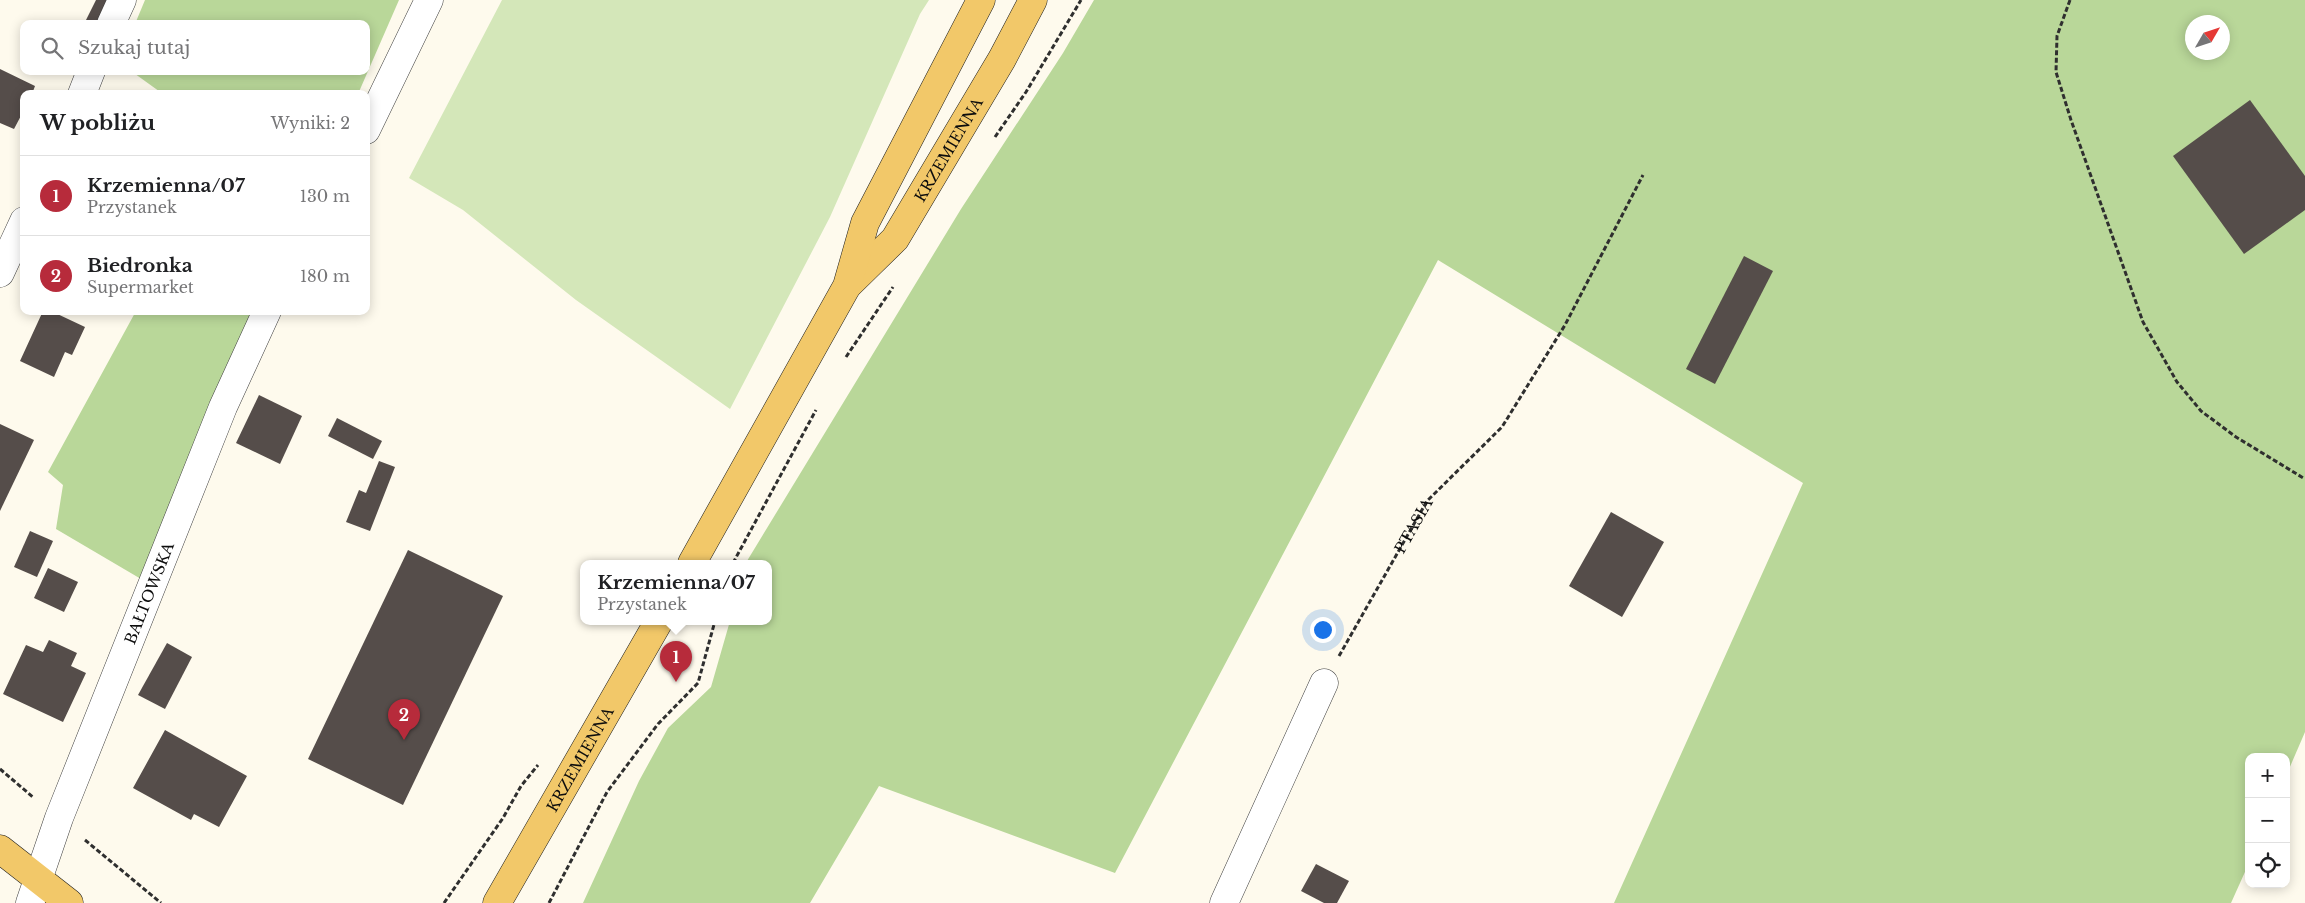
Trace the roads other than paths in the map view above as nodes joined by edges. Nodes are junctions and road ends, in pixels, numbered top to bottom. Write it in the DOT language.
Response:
graph roads {
  1 [pos="122,0"];
  2 [pos="429,0"];
  3 [pos="980,0"];
  4 [pos="1033,0"];
  5 [pos="113,20"];
  6 [pos="89,75"];
  7 [pos="84,90"];
  8 [pos="370,122"];
  9 [pos="20,230"];
  10 [pos="0,273"];
  11 [pos="847,286"];
  12 [pos="265,315"];
  13 [pos="694,560"];
  14 [pos="657,625"];
  15 [pos="1324,683"];
  16 [pos="0,849"];
  17 [pos="38,877"];
  18 [pos="497,901"];
  19 [pos="30,903"];
  20 [pos="69,903"];
  21 [pos="1224,903"];
  1 -- 5 [label="street"];
  2 -- 8 [label="street"];
  3 -- 11 [label="main road, KRZEMIENNA"];
  4 -- 11 [label="main road, KRZEMIENNA"];
  6 -- 7 [label="street"];
  9 -- 10 [label="street"];
  11 -- 13 [label="main road, KRZEMIENNA"];
  12 -- 17 [label="street, BAŁTOWSKA"];
  14 -- 18 [label="main road, KRZEMIENNA"];
  15 -- 21 [label="street"];
  16 -- 17 [label="main road"];
  17 -- 19 [label="street, BAŁTOWSKA"];
  17 -- 20 [label="main road"];
}
